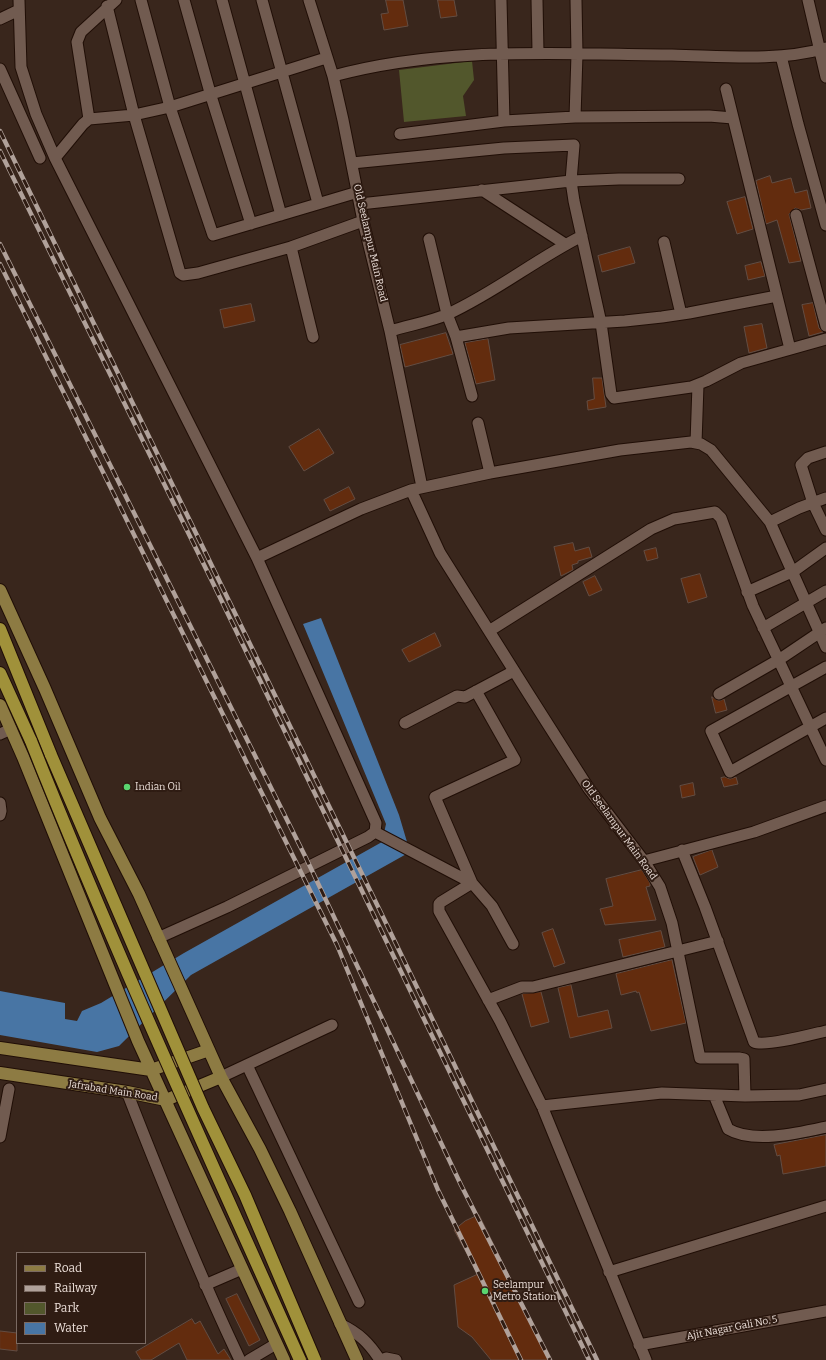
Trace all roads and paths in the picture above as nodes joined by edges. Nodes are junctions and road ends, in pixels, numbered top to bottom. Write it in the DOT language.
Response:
graph roads {
  1 [pos="141,0"];
  2 [pos="184,0"];
  3 [pos="222,0"];
  4 [pos="262,0"];
  5 [pos="309,0"];
  6 [pos="501,0"];
  7 [pos="537,0"];
  8 [pos="576,0"];
  9 [pos="808,0"];
  10 [pos="112,3"];
  11 [pos="19,5"];
  12 [pos="0,20"];
  13 [pos="823,49"];
  14 [pos="538,52"];
  15 [pos="504,54"];
  16 [pos="577,54"];
  17 [pos="781,56"];
  18 [pos="326,58"];
  19 [pos="0,69"];
  20 [pos="283,73"];
  21 [pos="333,76"];
  22 [pos="826,77"];
  23 [pos="245,85"];
  24 [pos="726,89"];
  25 [pos="211,96"];
  26 [pos="170,107"];
  27 [pos="134,115"];
  28 [pos="575,117"];
  29 [pos="733,118"];
  30 [pos="86,121"];
  31 [pos="504,121"];
  32 [pos="400,134"];
  33 [pos="40,158"];
  34 [pos="55,158"];
  35 [pos="352,163"];
  36 [pos="679,179"];
  37 [pos="571,181"];
  38 [pos="482,190"];
  39 [pos="358,192"];
  40 [pos="318,203"];
  41 [pos="360,204"];
  42 [pos="281,215"];
  43 [pos="796,215"];
  44 [pos="363,221"];
  45 [pos="251,224"];
  46 [pos="826,225"];
  47 [pos="582,236"];
  48 [pos="429,239"];
  49 [pos="664,242"];
  50 [pos="565,244"];
  51 [pos="291,247"];
  52 [pos="777,296"];
  53 [pos="447,314"];
  54 [pos="681,314"];
  55 [pos="601,322"];
  56 [pos="826,326"];
  57 [pos="390,331"];
  58 [pos="313,337"];
  59 [pos="456,337"];
  60 [pos="826,339"];
  61 [pos="790,350"];
  62 [pos="698,385"];
  63 [pos="472,396"];
  64 [pos="478,423"];
  65 [pos="696,443"];
  66 [pos="826,452"];
  67 [pos="490,473"];
  68 [pos="421,488"];
  69 [pos="826,498"];
  70 [pos="813,503"];
  71 [pos="770,522"];
  72 [pos="826,530"];
  73 [pos="826,548"];
  74 [pos="257,558"];
  75 [pos="792,572"];
  76 [pos="0,590"];
  77 [pos="826,591"];
  78 [pos="747,592"];
  79 [pos="806,604"];
  80 [pos="763,628"];
  81 [pos="0,629"];
  82 [pos="822,630"];
  83 [pos="490,631"];
  84 [pos="826,647"];
  85 [pos="780,659"];
  86 [pos="826,667"];
  87 [pos="514,671"];
  88 [pos="0,674"];
  89 [pos="792,686"];
  90 [pos="476,691"];
  91 [pos="718,694"];
  92 [pos="1,708"];
  93 [pos="826,718"];
  94 [pos="406,723"];
  95 [pos="810,728"];
  96 [pos="5,732"];
  97 [pos="826,760"];
  98 [pos="0,803"];
  99 [pos="826,806"];
  100 [pos="0,815"];
  101 [pos="379,833"];
  102 [pos="682,850"];
  103 [pos="644,861"];
  104 [pos="472,884"];
  105 [pos="158,938"];
  106 [pos="718,941"];
  107 [pos="513,944"];
  108 [pos="678,951"];
  109 [pos="488,1000"];
  110 [pos="332,1025"];
  111 [pos="826,1031"];
  112 [pos="0,1048"];
  113 [pos="209,1050"];
  114 [pos="247,1065"];
  115 [pos="151,1070"];
  116 [pos="0,1073"];
  117 [pos="221,1077"];
  118 [pos="826,1088"];
  119 [pos="9,1089"];
  120 [pos="127,1092"];
  121 [pos="714,1095"];
  122 [pos="744,1096"];
  123 [pos="166,1100"];
  124 [pos="542,1106"];
  125 [pos="826,1126"];
  126 [pos="0,1130"];
  127 [pos="826,1206"];
  128 [pos="242,1269"];
  129 [pos="609,1272"];
  130 [pos="205,1285"];
  131 [pos="358,1302"];
  132 [pos="826,1311"];
  133 [pos="340,1324"];
  134 [pos="276,1344"];
  135 [pos="639,1345"];
  136 [pos="240,1360"];
  137 [pos="249,1360"];
  138 [pos="284,1360"];
  139 [pos="300,1360"];
  140 [pos="315,1360"];
  141 [pos="357,1360"];
  142 [pos="381,1360"];
  143 [pos="396,1360"];
  144 [pos="646,1360"];
  1 -- 26 [label="street"];
  2 -- 25 [label="street"];
  3 -- 23 [label="street"];
  4 -- 20 [label="street"];
  5 -- 18 [label="street, Old Seelampur Main Road"];
  6 -- 15 [label="street"];
  7 -- 14 [label="street"];
  8 -- 16 [label="street"];
  9 -- 13 [label="street"];
  10 -- 27 [label="street"];
  10 -- 30 [label="street"];
  11 -- 12 [label="street"];
  11 -- 34 [label="street"];
  13 -- 17 [label="street"];
  13 -- 22 [label="street"];
  14 -- 15 [label="street"];
  14 -- 16 [label="street"];
  15 -- 21 [label="street"];
  15 -- 31 [label="street"];
  16 -- 17 [label="street"];
  16 -- 28 [label="street"];
  17 -- 46 [label="street"];
  18 -- 20 [label="street"];
  18 -- 21 [label="street, Old Seelampur Main Road"];
  19 -- 33 [label="street"];
  20 -- 23 [label="street"];
  20 -- 40 [label="street"];
  21 -- 35 [label="street, Old Seelampur Main Road"];
  23 -- 25 [label="street"];
  23 -- 42 [label="street"];
  24 -- 29 [label="street"];
  25 -- 26 [label="street"];
  25 -- 45 [label="street"];
  26 -- 27 [label="street"];
  26 -- 45 [label="street"];
  27 -- 30 [label="street"];
  27 -- 51 [label="street"];
  28 -- 29 [label="street"];
  28 -- 31 [label="street"];
  29 -- 52 [label="street"];
  30 -- 34 [label="street"];
  31 -- 32 [label="street"];
  34 -- 74 [label="street"];
  35 -- 37 [label="street"];
  35 -- 39 [label="street, Old Seelampur Main Road"];
  36 -- 37 [label="street"];
  37 -- 38 [label="street"];
  37 -- 47 [label="street"];
  38 -- 41 [label="street"];
  38 -- 50 [label="street"];
  39 -- 40 [label="street"];
  39 -- 41 [label="street, Old Seelampur Main Road"];
  40 -- 42 [label="street"];
  41 -- 44 [label="street, Old Seelampur Main Road"];
  42 -- 45 [label="street"];
  43 -- 56 [label="street"];
  44 -- 51 [label="street"];
  44 -- 57 [label="street, Old Seelampur Main Road"];
  47 -- 50 [label="street"];
  47 -- 55 [label="street"];
  48 -- 53 [label="street"];
  49 -- 54 [label="street"];
  50 -- 53 [label="street"];
  51 -- 58 [label="street"];
  52 -- 54 [label="street"];
  52 -- 61 [label="street"];
  53 -- 57 [label="street"];
  53 -- 59 [label="street"];
  54 -- 55 [label="street"];
  55 -- 59 [label="street"];
  55 -- 62 [label="street"];
  57 -- 68 [label="street, Old Seelampur Main Road"];
  59 -- 63 [label="street"];
  60 -- 61 [label="street"];
  61 -- 62 [label="street"];
  62 -- 65 [label="street"];
  64 -- 67 [label="street"];
  65 -- 67 [label="street"];
  65 -- 71 [label="street"];
  66 -- 70 [label="street"];
  67 -- 68 [label="street"];
  68 -- 74 [label="street"];
  68 -- 83 [label="street, Old Seelampur Main Road"];
  69 -- 70 [label="street"];
  70 -- 71 [label="street"];
  70 -- 72 [label="street"];
  71 -- 75 [label="street"];
  73 -- 75 [label="street"];
  74 -- 101 [label="street"];
  75 -- 78 [label="street"];
  75 -- 79 [label="street"];
  76 -- 105 [label="main road"];
  77 -- 79 [label="street"];
  78 -- 80 [label="street"];
  78 -- 83 [label="street"];
  79 -- 80 [label="street"];
  79 -- 82 [label="street"];
  80 -- 85 [label="street"];
  81 -- 140 [label="highway, bridge"];
  82 -- 84 [label="street"];
  82 -- 85 [label="street"];
  83 -- 87 [label="street, Old Seelampur Main Road"];
  85 -- 89 [label="street"];
  85 -- 91 [label="street"];
  86 -- 89 [label="street"];
  87 -- 90 [label="street"];
  87 -- 103 [label="street, Old Seelampur Main Road"];
  88 -- 139 [label="highway, bridge"];
  89 -- 95 [label="street"];
  89 -- 95 [label="street"];
  90 -- 94 [label="street"];
  90 -- 104 [label="street"];
  92 -- 96 [label="main road"];
  93 -- 95 [label="street"];
  95 -- 97 [label="street"];
  96 -- 115 [label="main road"];
  98 -- 100 [label="street"];
  99 -- 102 [label="street"];
  101 -- 104 [label="street"];
  101 -- 105 [label="street"];
  102 -- 103 [label="street"];
  102 -- 106 [label="street"];
  103 -- 108 [label="street, Old Seelampur Main Road"];
  104 -- 107 [label="street"];
  104 -- 109 [label="street"];
  105 -- 113 [label="main road"];
  106 -- 108 [label="street"];
  106 -- 111 [label="street"];
  108 -- 109 [label="street"];
  108 -- 122 [label="street, Old Seelampur Main Road"];
  109 -- 124 [label="street"];
  110 -- 114 [label="street"];
  112 -- 115 [label="main road"];
  113 -- 115 [label="main road"];
  113 -- 117 [label="main road"];
  114 -- 117 [label="street"];
  114 -- 131 [label="street"];
  115 -- 123 [label="main road"];
  116 -- 120 [label="main road, Jafrabad Main Road"];
  117 -- 123 [label="main road, Jafrabad Main Road"];
  117 -- 133 [label="main road"];
  118 -- 122 [label="street"];
  119 -- 126 [label="street"];
  120 -- 123 [label="main road, Jafrabad Main Road"];
  120 -- 130 [label="street"];
  121 -- 122 [label="street"];
  121 -- 124 [label="street"];
  121 -- 125 [label="street"];
  123 -- 128 [label="main road"];
  124 -- 129 [label="street"];
  127 -- 129 [label="street"];
  128 -- 130 [label="street"];
  128 -- 134 [label="main road"];
  129 -- 135 [label="street"];
  130 -- 136 [label="street"];
  132 -- 135 [label="street, Ajit Nagar Gali No. 5"];
  133 -- 141 [label="main road"];
  133 -- 142 [label="street"];
  134 -- 137 [label="street"];
  134 -- 138 [label="main road"];
  135 -- 144 [label="street"];
  142 -- 143 [label="street"];
}
